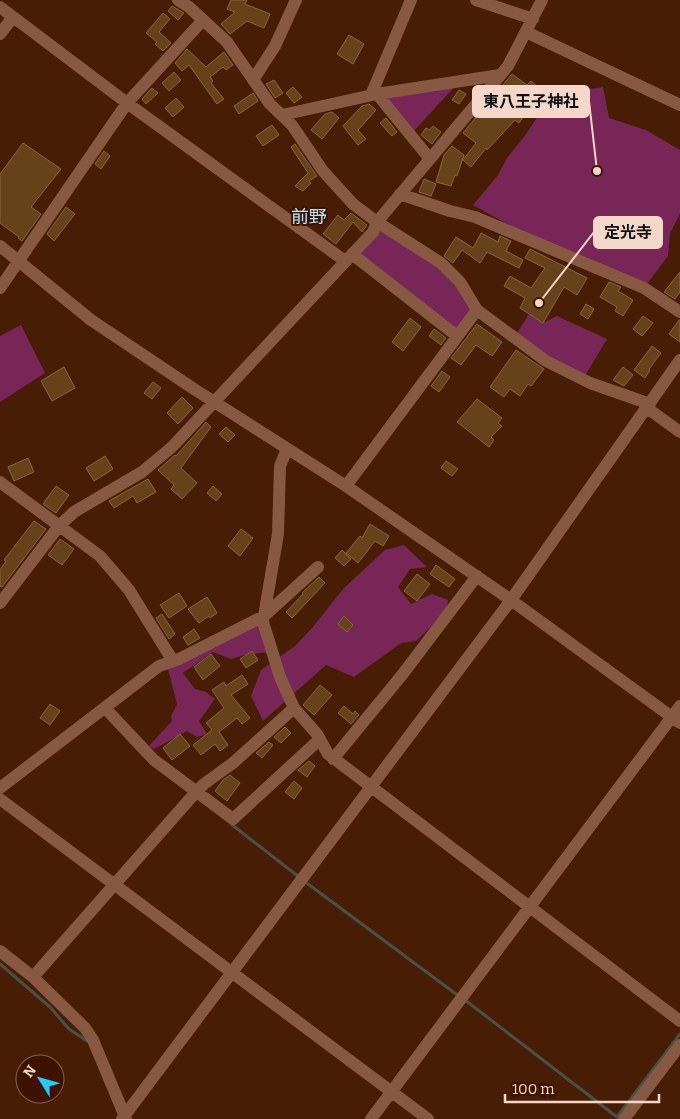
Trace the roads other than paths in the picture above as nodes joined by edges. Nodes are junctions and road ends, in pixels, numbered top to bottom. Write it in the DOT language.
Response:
graph roads {
  1 [pos="178,0"];
  2 [pos="296,0"];
  3 [pos="411,0"];
  4 [pos="476,0"];
  5 [pos="542,0"];
  6 [pos="0,7"];
  7 [pos="13,17"];
  8 [pos="533,19"];
  9 [pos="203,20"];
  10 [pos="526,32"];
  11 [pos="0,34"];
  12 [pos="500,75"];
  13 [pos="253,80"];
  14 [pos="374,95"];
  15 [pos="127,103"];
  16 [pos="680,105"];
  17 [pos="282,115"];
  18 [pos="430,159"];
  19 [pos="400,194"];
  20 [pos="377,222"];
  21 [pos="0,246"];
  22 [pos="349,258"];
  23 [pos="18,261"];
  24 [pos="0,288"];
  25 [pos="477,310"];
  26 [pos="680,312"];
  27 [pos="457,336"];
  28 [pos="680,360"];
  29 [pos="214,402"];
  30 [pos="648,406"];
  31 [pos="680,432"];
  32 [pos="287,449"];
  33 [pos="0,482"];
  34 [pos="346,486"];
  35 [pos="58,526"];
  36 [pos="318,567"];
  37 [pos="477,576"];
  38 [pos="512,600"];
  39 [pos="0,603"];
  40 [pos="264,616"];
  41 [pos="173,661"];
  42 [pos="680,706"];
  43 [pos="105,708"];
  44 [pos="294,708"];
  45 [pos="676,720"];
  46 [pos="320,739"];
  47 [pos="333,759"];
  48 [pos="371,787"];
  49 [pos="0,788"];
  50 [pos="196,792"];
  51 [pos="0,799"];
  52 [pos="115,885"];
  53 [pos="530,907"];
  54 [pos="0,951"];
  55 [pos="232,972"];
  56 [pos="33,977"];
  57 [pos="680,1020"];
  58 [pos="680,1045"];
  59 [pos="391,1092"];
  60 [pos="124,1118"];
  61 [pos="371,1119"];
  62 [pos="428,1119"];
  63 [pos="624,1119"];
  1 -- 9 [label="street"];
  2 -- 13 [label="street"];
  3 -- 14 [label="street"];
  4 -- 8 [label="street"];
  5 -- 8 [label="street"];
  6 -- 7 [label="street"];
  7 -- 11 [label="street"];
  7 -- 15 [label="street"];
  8 -- 10 [label="street"];
  9 -- 13 [label="street"];
  9 -- 15 [label="street"];
  10 -- 12 [label="street"];
  10 -- 16 [label="street"];
  12 -- 14 [label="street"];
  12 -- 18 [label="street"];
  13 -- 17 [label="street"];
  14 -- 17 [label="street"];
  14 -- 18 [label="street"];
  15 -- 22 [label="street"];
  15 -- 23 [label="street"];
  17 -- 20 [label="street"];
  18 -- 19 [label="street"];
  19 -- 20 [label="street"];
  19 -- 26 [label="street"];
  20 -- 22 [label="street"];
  20 -- 25 [label="street"];
  21 -- 23 [label="street"];
  22 -- 27 [label="street"];
  22 -- 29 [label="street"];
  23 -- 24 [label="street"];
  23 -- 29 [label="street"];
  25 -- 27 [label="street"];
  25 -- 30 [label="street"];
  27 -- 34 [label="street"];
  28 -- 30 [label="street"];
  29 -- 32 [label="street"];
  29 -- 35 [label="street"];
  30 -- 31 [label="street"];
  30 -- 38 [label="street"];
  32 -- 34 [label="street"];
  32 -- 40 [label="street"];
  33 -- 35 [label="street"];
  34 -- 37 [label="street"];
  35 -- 39 [label="street"];
  35 -- 41 [label="street"];
  36 -- 40 [label="street"];
  37 -- 38 [label="street"];
  37 -- 47 [label="street"];
  38 -- 45 [label="street"];
  38 -- 48 [label="street"];
  40 -- 41 [label="street"];
  40 -- 44 [label="street"];
  41 -- 43 [label="street"];
  42 -- 45 [label="street"];
  43 -- 49 [label="street"];
  43 -- 50 [label="street"];
  44 -- 46 [label="street"];
  44 -- 50 [label="street"];
  45 -- 53 [label="street"];
  46 -- 47 [label="street"];
  46 -- 50 [label="street"];
  47 -- 48 [label="street"];
  48 -- 53 [label="street"];
  48 -- 55 [label="street"];
  50 -- 52 [label="street"];
  51 -- 52 [label="street"];
  52 -- 55 [label="street"];
  52 -- 56 [label="street"];
  53 -- 57 [label="street"];
  53 -- 59 [label="street"];
  54 -- 56 [label="street"];
  55 -- 59 [label="street"];
  55 -- 60 [label="street"];
  56 -- 60 [label="street"];
  58 -- 63 [label="street"];
  59 -- 61 [label="street"];
  59 -- 62 [label="street"];
}
